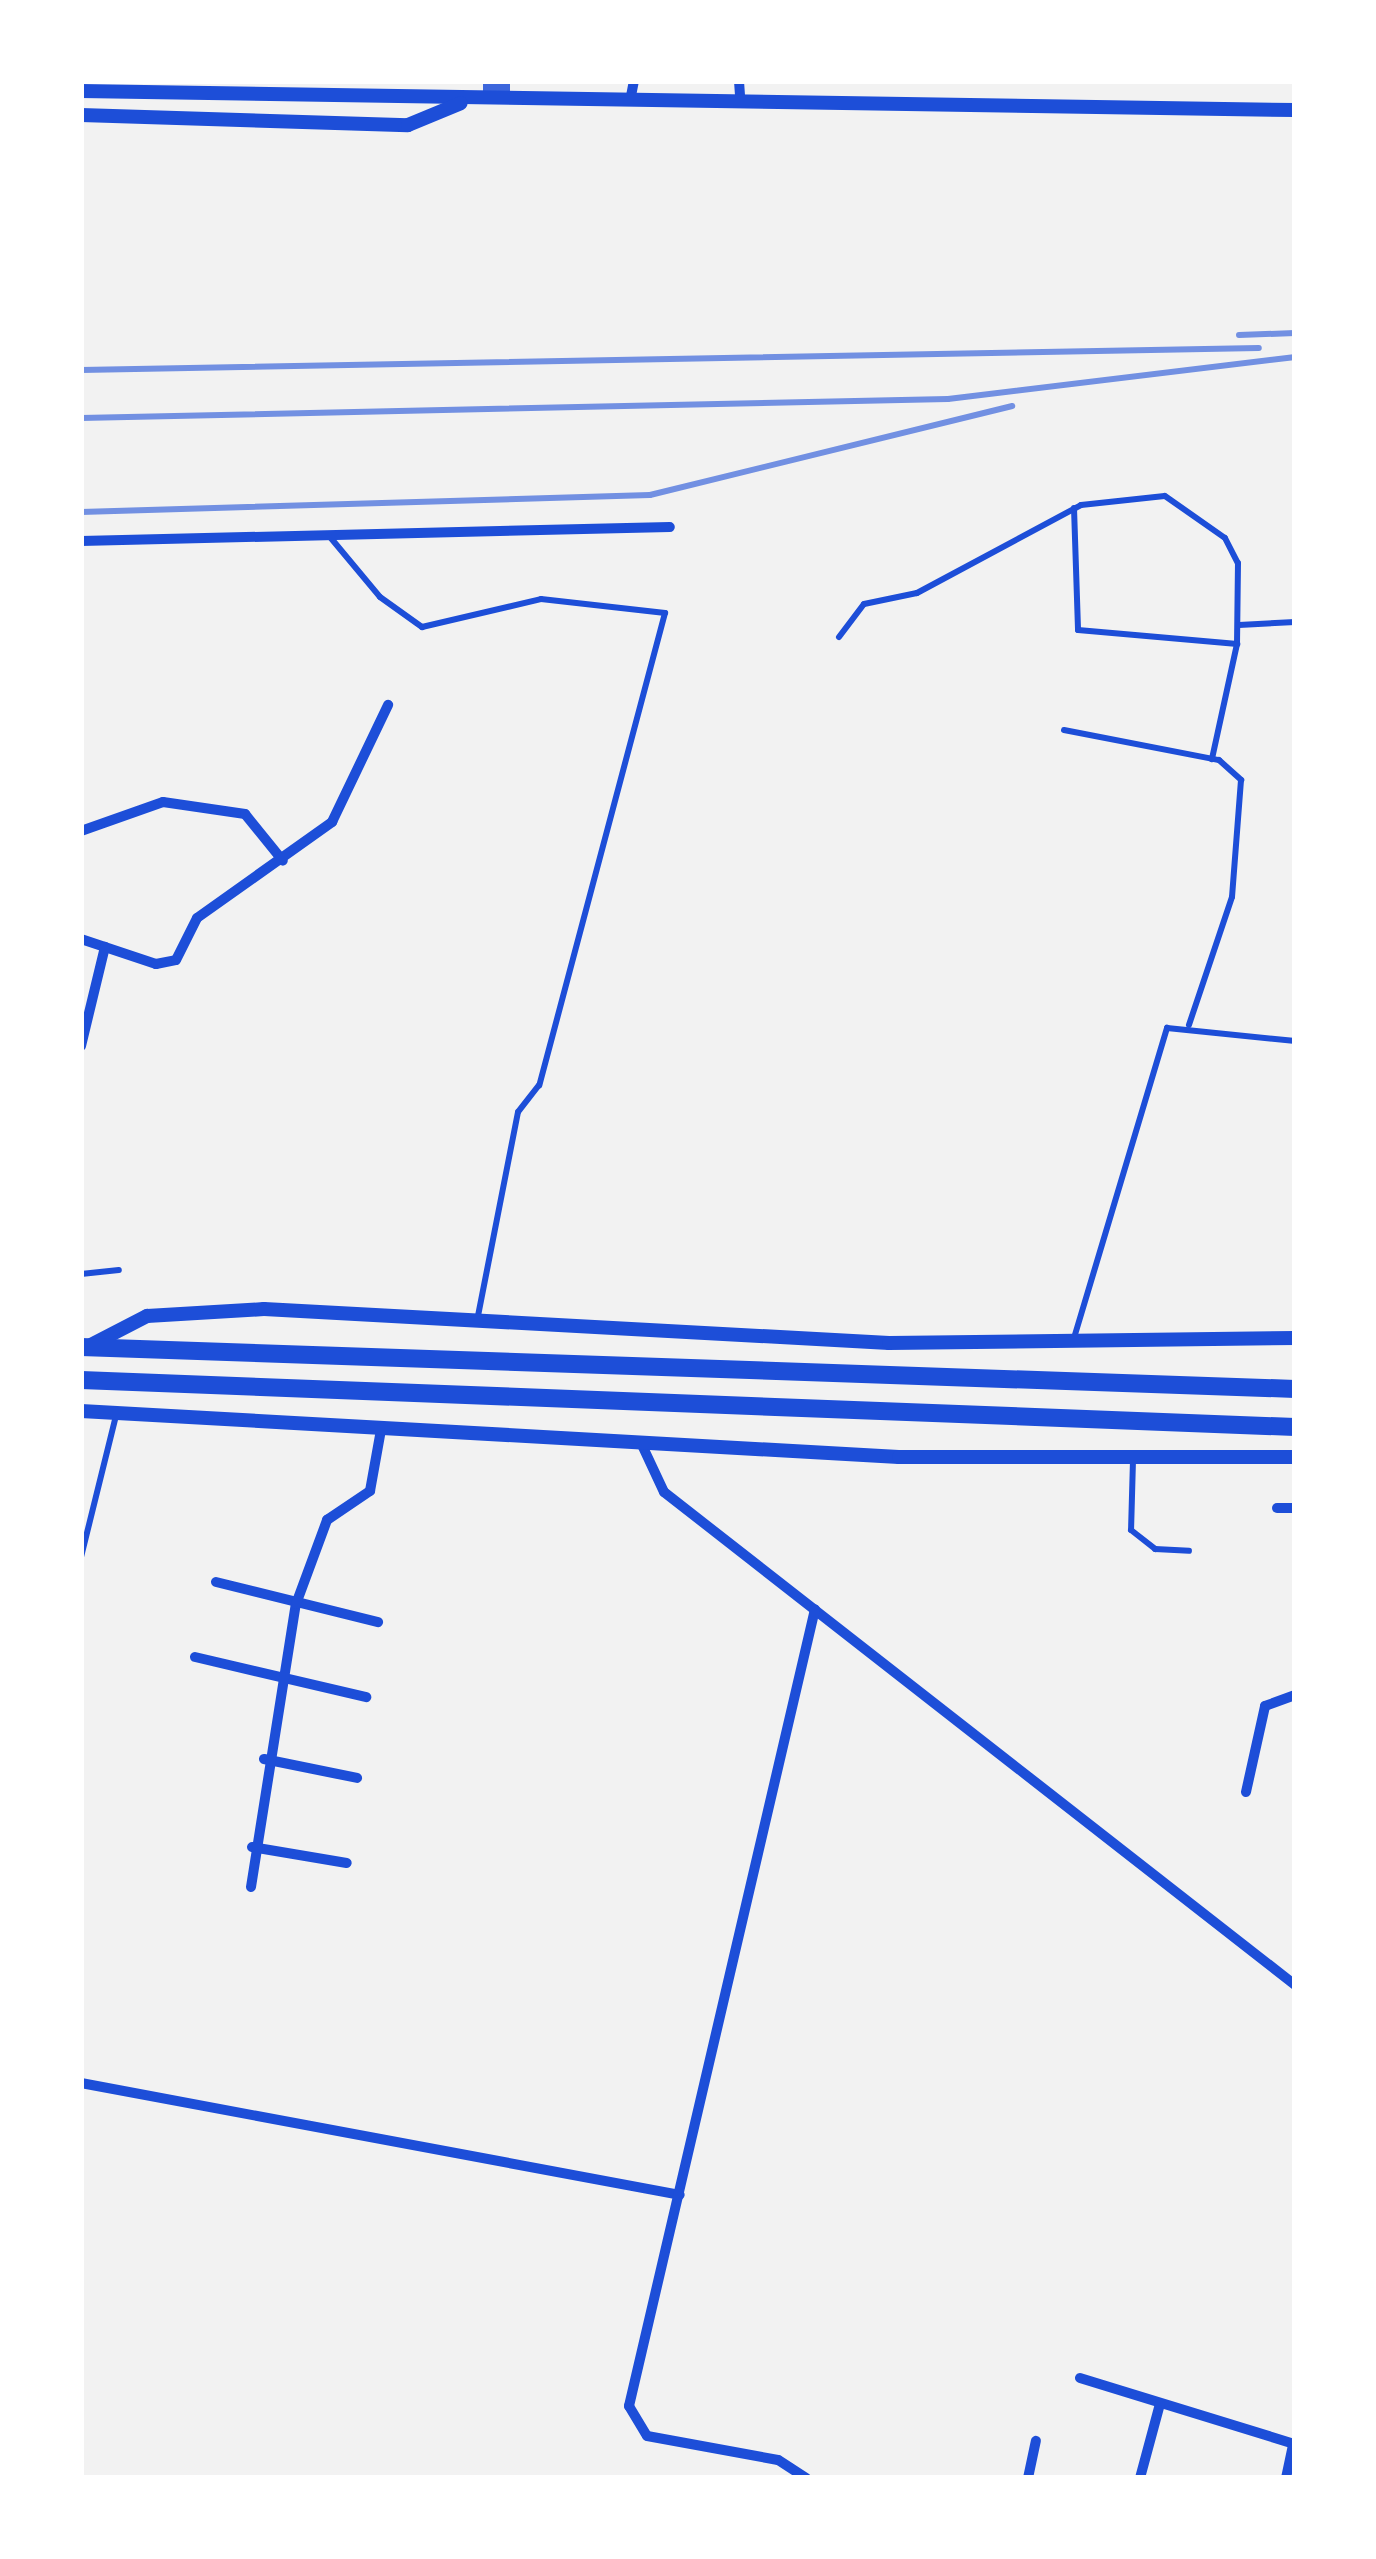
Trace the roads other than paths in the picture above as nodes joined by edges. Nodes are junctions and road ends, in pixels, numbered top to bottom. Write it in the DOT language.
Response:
graph roads {
  1 [pos="360,86"];
  2 [pos="632,88"];
  3 [pos="740,89"];
  4 [pos="81,91"];
  5 [pos="461,103"];
  6 [pos="1295,110"];
  7 [pos="81,115"];
  8 [pos="1074,508"];
  9 [pos="670,527"];
  10 [pos="329,535"];
  11 [pos="81,541"];
  12 [pos="1295,622"];
  13 [pos="1239,626"];
  14 [pos="839,637"];
  15 [pos="1237,644"];
  16 [pos="388,705"];
  17 [pos="1064,730"];
  18 [pos="1212,758"];
  19 [pos="81,831"];
  20 [pos="283,861"];
  21 [pos="81,939"];
  22 [pos="105,947"];
  23 [pos="87,997"];
  24 [pos="1190,1025"];
  25 [pos="1295,1041"];
  26 [pos="81,1046"];
  27 [pos="119,1270"];
  28 [pos="81,1274"];
  29 [pos="478,1315"];
  30 [pos="1295,1338"];
  31 [pos="1075,1339"];
  32 [pos="84,1347"];
  33 [pos="81,1380"];
  34 [pos="1295,1389"];
  35 [pos="81,1411"];
  36 [pos="116,1416"];
  37 [pos="1295,1427"];
  38 [pos="381,1430"];
  39 [pos="642,1445"];
  40 [pos="1295,1457"];
  41 [pos="1133,1458"];
  42 [pos="1277,1508"];
  43 [pos="1295,1508"];
  44 [pos="84,1532"];
  45 [pos="1189,1551"];
  46 [pos="81,1557"];
  47 [pos="216,1582"];
  48 [pos="296,1604"];
  49 [pos="815,1609"];
  50 [pos="378,1622"];
  51 [pos="196,1657"];
  52 [pos="276,1678"];
  53 [pos="1295,1695"];
  54 [pos="366,1697"];
  55 [pos="264,1760"];
  56 [pos="357,1778"];
  57 [pos="1246,1792"];
  58 [pos="252,1847"];
  59 [pos="347,1862"];
  60 [pos="250,1887"];
  61 [pos="1295,1985"];
  62 [pos="81,2083"];
  63 [pos="680,2195"];
  64 [pos="1080,2378"];
  65 [pos="1160,2404"];
  66 [pos="1036,2441"];
  67 [pos="1294,2444"];
  68 [pos="806,2478"];
  69 [pos="1028,2478"];
  70 [pos="1140,2478"];
  71 [pos="1286,2478"];
  1 -- 4 [label="street"];
  1 -- 5 [label="street"];
  2 -- 3 [label="street"];
  2 -- 5 [label="street"];
  3 -- 6 [label="street"];
  5 -- 7 [label="street"];
  8 -- 13 [label="lane"];
  8 -- 14 [label="lane"];
  8 -- 15 [label="lane"];
  9 -- 10 [label="street"];
  10 -- 11 [label="street"];
  10 -- 29 [label="lane"];
  12 -- 13 [label="lane"];
  13 -- 15 [label="lane"];
  15 -- 18 [label="lane"];
  16 -- 20 [label="street"];
  17 -- 18 [label="lane"];
  18 -- 24 [label="lane"];
  19 -- 20 [label="street"];
  20 -- 22 [label="street"];
  21 -- 22 [label="street"];
  22 -- 23 [label="street"];
  23 -- 26 [label="street"];
  24 -- 25 [label="lane"];
  24 -- 31 [label="lane"];
  27 -- 28 [label="lane"];
  29 -- 31 [label="street"];
  29 -- 32 [label="street"];
  30 -- 31 [label="street"];
  32 -- 34 [label="highway"];
  33 -- 37 [label="highway"];
  35 -- 36 [label="street"];
  36 -- 38 [label="street"];
  36 -- 44 [label="lane"];
  38 -- 39 [label="street"];
  38 -- 48 [label="street"];
  39 -- 41 [label="street"];
  39 -- 49 [label="street"];
  40 -- 41 [label="street"];
  41 -- 45 [label="lane"];
  42 -- 43 [label="street"];
  44 -- 46 [label="lane"];
  47 -- 48 [label="street"];
  48 -- 50 [label="street"];
  48 -- 52 [label="street"];
  49 -- 61 [label="street"];
  49 -- 63 [label="street"];
  51 -- 52 [label="street"];
  52 -- 54 [label="street"];
  52 -- 55 [label="street"];
  53 -- 57 [label="street"];
  55 -- 56 [label="street"];
  55 -- 58 [label="street"];
  58 -- 59 [label="street"];
  58 -- 60 [label="street"];
  62 -- 63 [label="street"];
  63 -- 68 [label="street"];
  64 -- 65 [label="street"];
  65 -- 67 [label="street"];
  65 -- 70 [label="street"];
  66 -- 69 [label="street"];
  67 -- 71 [label="street"];
}
